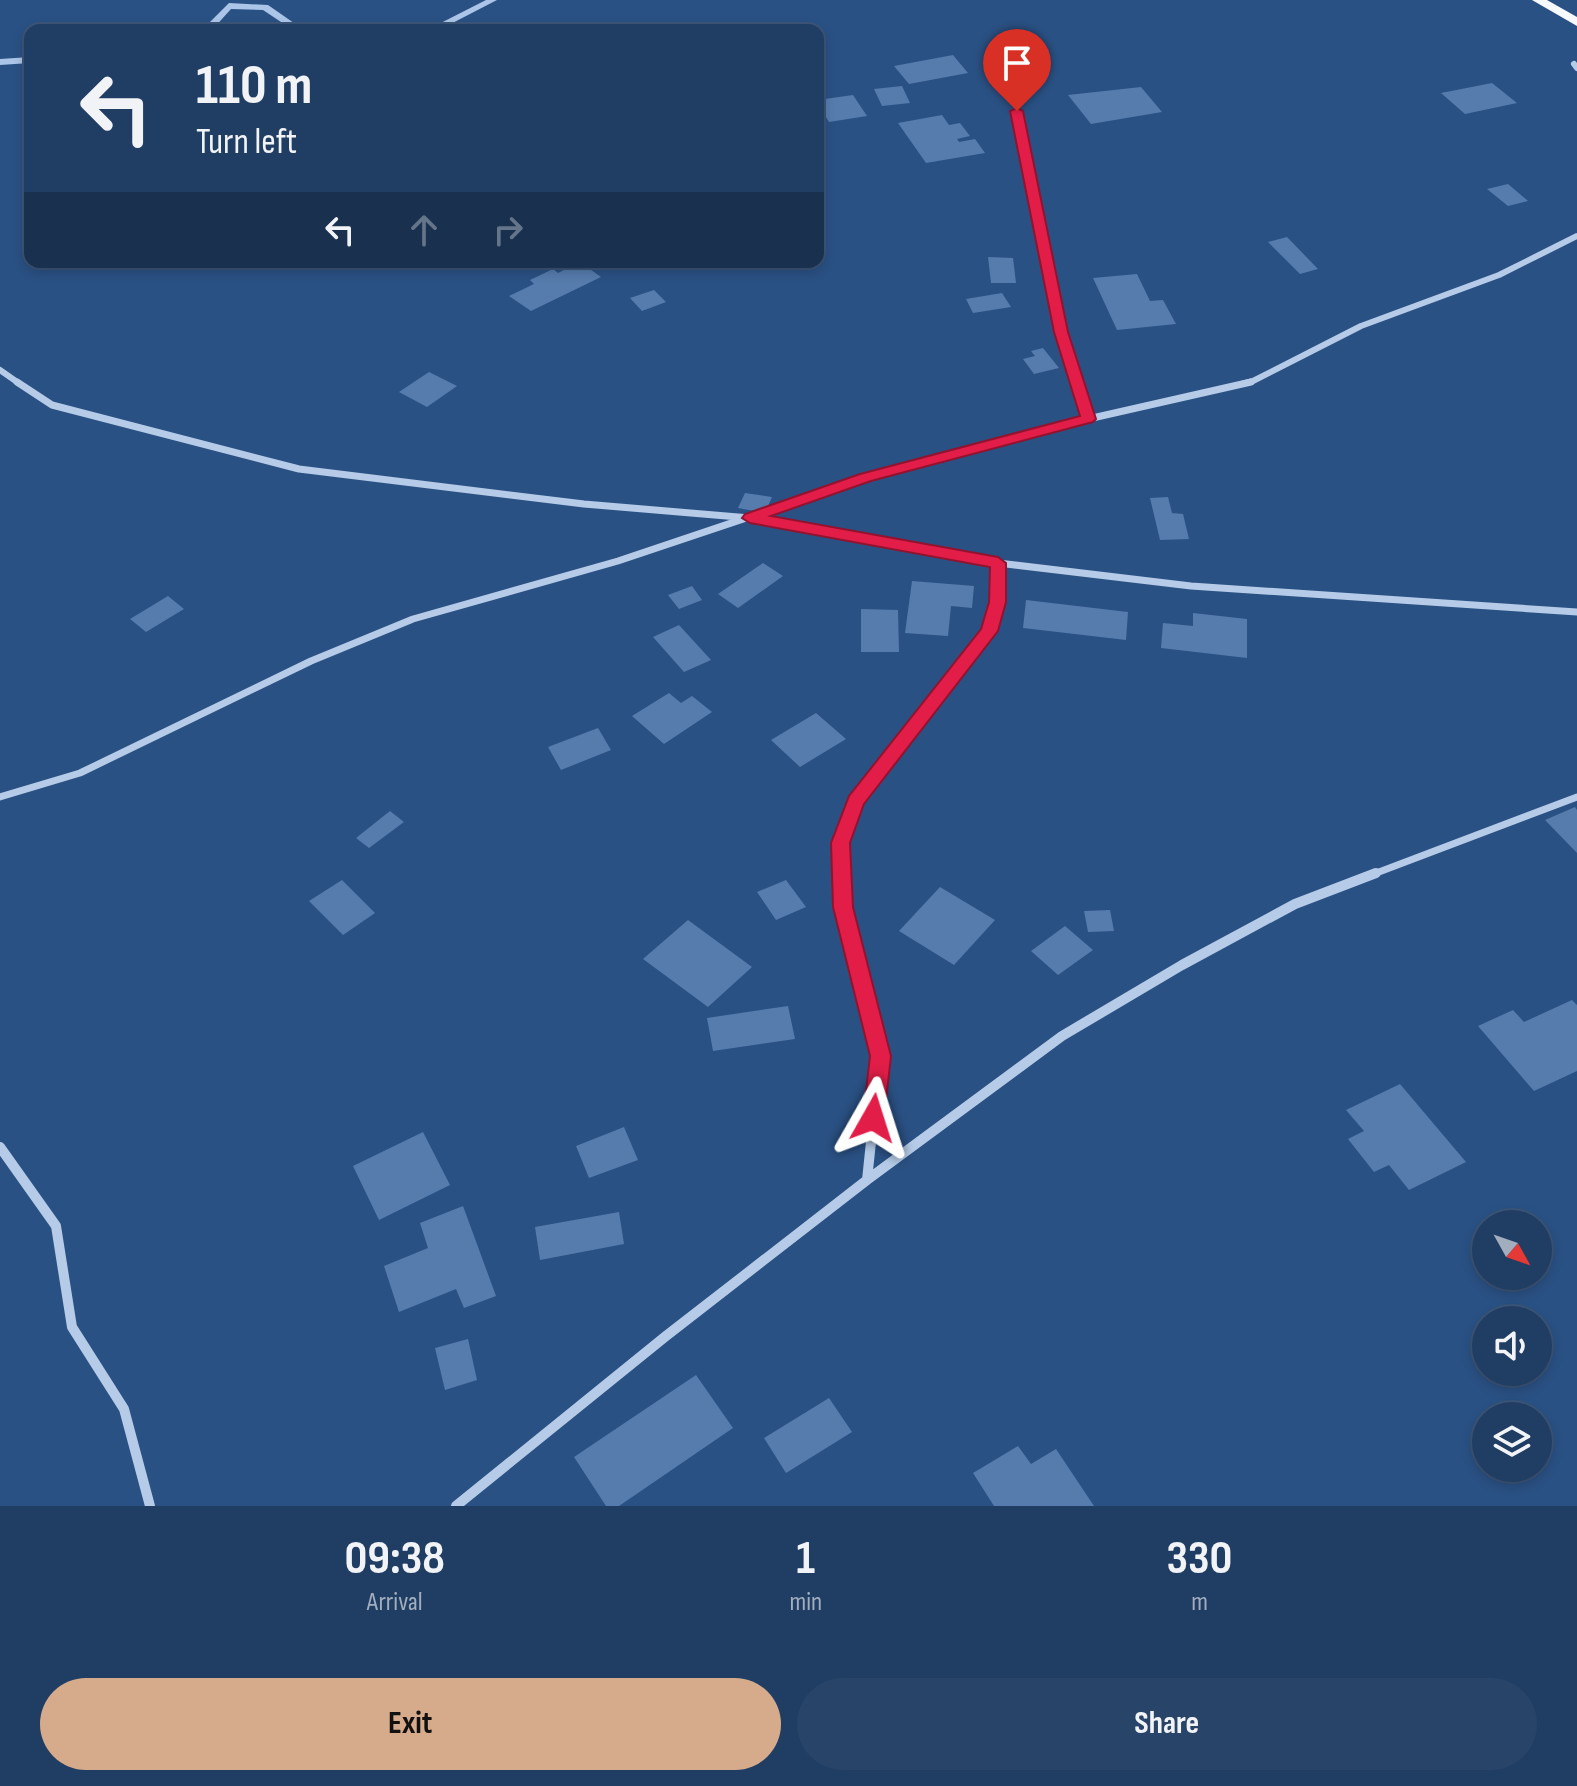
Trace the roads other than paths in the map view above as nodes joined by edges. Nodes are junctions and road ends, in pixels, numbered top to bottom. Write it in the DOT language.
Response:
graph roads {
  1 [pos="1538,0"];
  2 [pos="1577,22"];
  3 [pos="1017,111"];
  4 [pos="1577,236"];
  5 [pos="0,370"];
  6 [pos="1088,419"];
  7 [pos="750,518"];
  8 [pos="998,563"];
  9 [pos="1577,612"];
  10 [pos="0,797"];
  11 [pos="1577,797"];
  12 [pos="0,1147"];
  13 [pos="867,1180"];
  14 [pos="150,1506"];
  15 [pos="456,1506"];
  1 -- 2 [label="main road"];
  3 -- 6 [label="street"];
  4 -- 6 [label="street"];
  5 -- 7 [label="street"];
  6 -- 7 [label="street"];
  7 -- 8 [label="street"];
  7 -- 10 [label="street"];
  8 -- 9 [label="street"];
  8 -- 13 [label="street"];
  11 -- 13 [label="street"];
  12 -- 14 [label="street"];
  13 -- 15 [label="street"];
}
